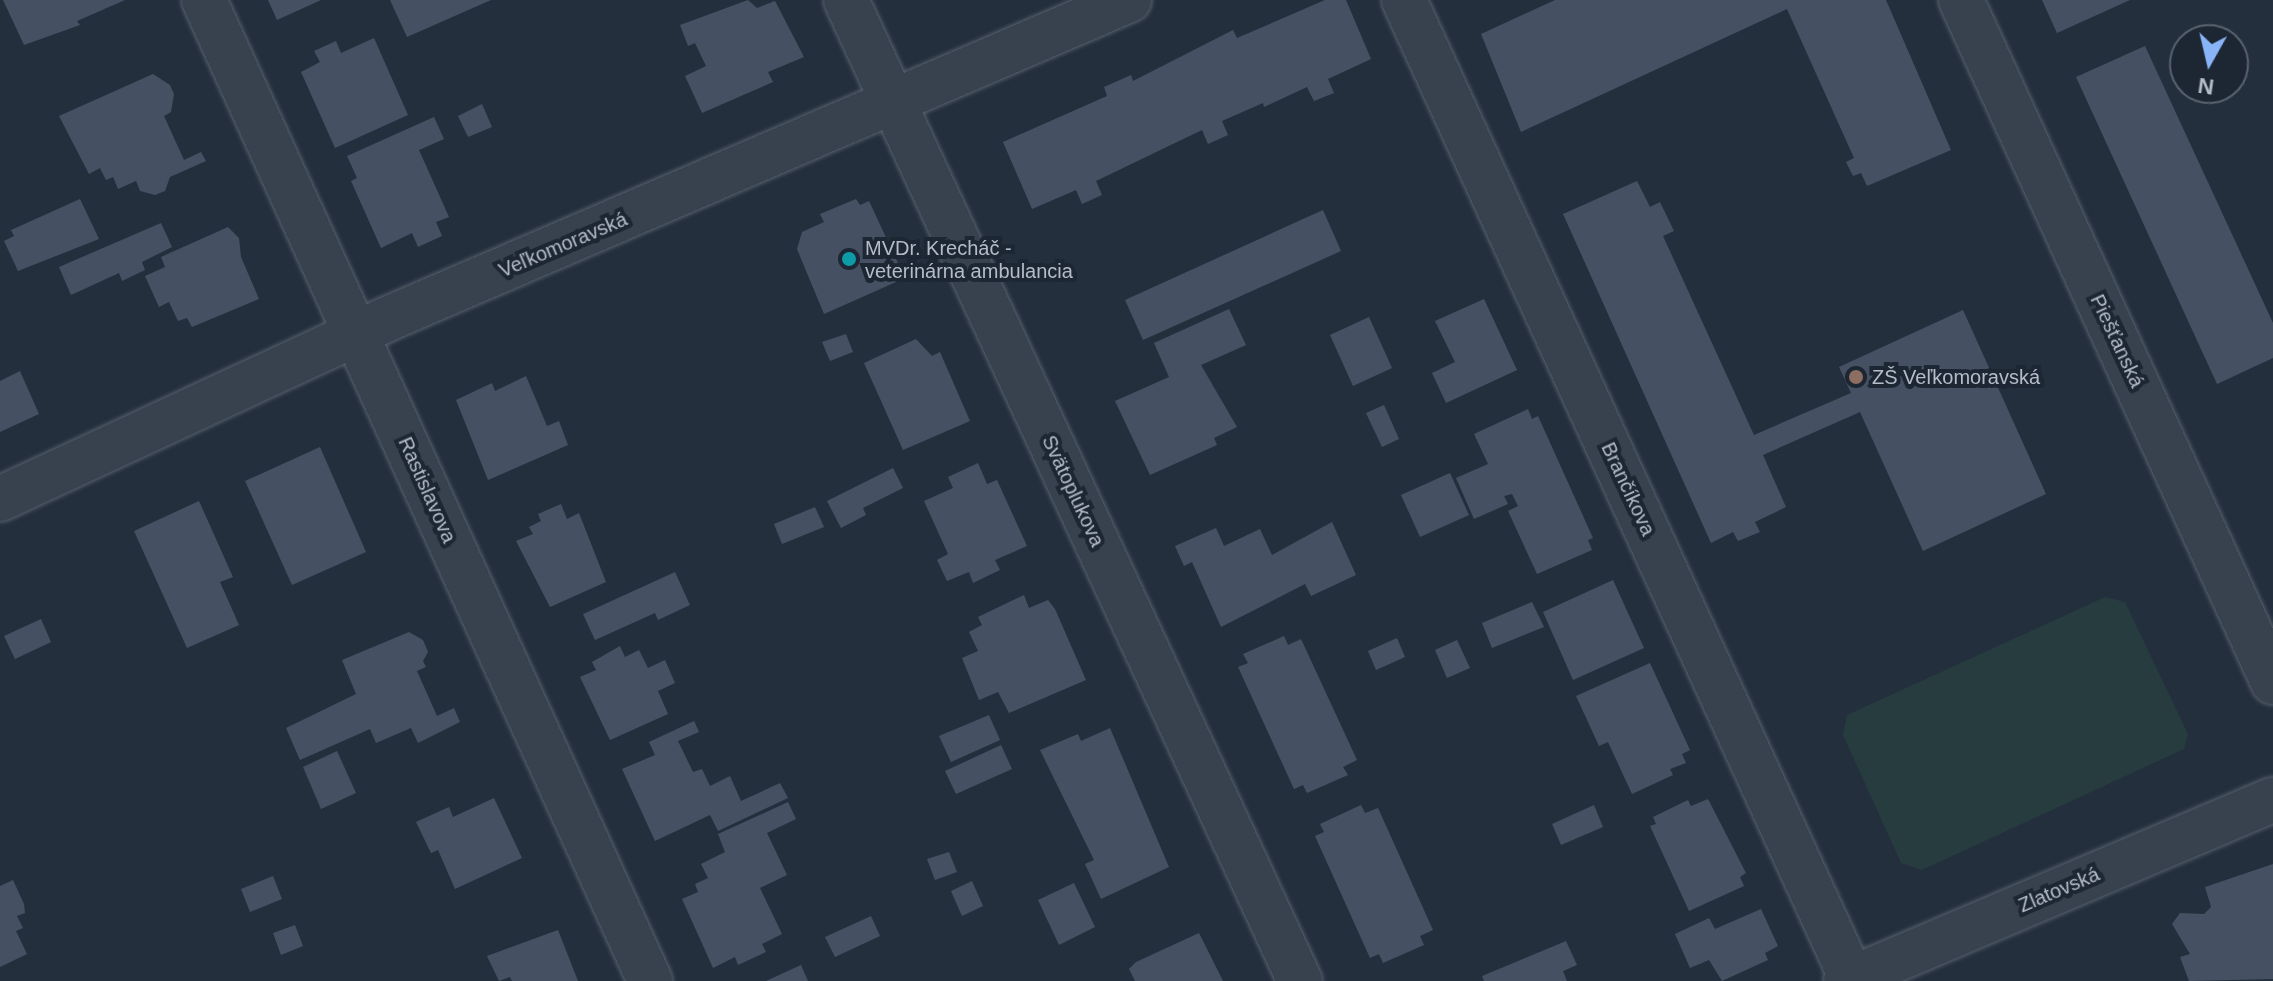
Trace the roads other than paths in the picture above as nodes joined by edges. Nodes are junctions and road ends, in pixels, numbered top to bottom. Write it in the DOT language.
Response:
graph roads {
  1 [pos="204,0"];
  2 [pos="846,0"];
  3 [pos="1129,0"];
  4 [pos="1404,0"];
  5 [pos="1961,0"];
  6 [pos="894,104"];
  7 [pos="356,333"];
  8 [pos="0,499"];
  9 [pos="2273,682"];
  10 [pos="2273,800"];
  11 [pos="1849,980"];
  12 [pos="650,981"];
  13 [pos="1300,981"];
  1 -- 7 [label="street, Rastislavova"];
  2 -- 6 [label="street, Svätoplukova"];
  3 -- 6 [label="street, Veľkomoravská"];
  4 -- 11 [label="street, Brančíkova"];
  5 -- 9 [label="street, Piešťanská"];
  6 -- 7 [label="street, Veľkomoravská"];
  6 -- 13 [label="street, Svätoplukova"];
  7 -- 8 [label="street, Veľkomoravská"];
  7 -- 12 [label="street, Rastislavova"];
  10 -- 11 [label="street, Zlatovská"];
}
